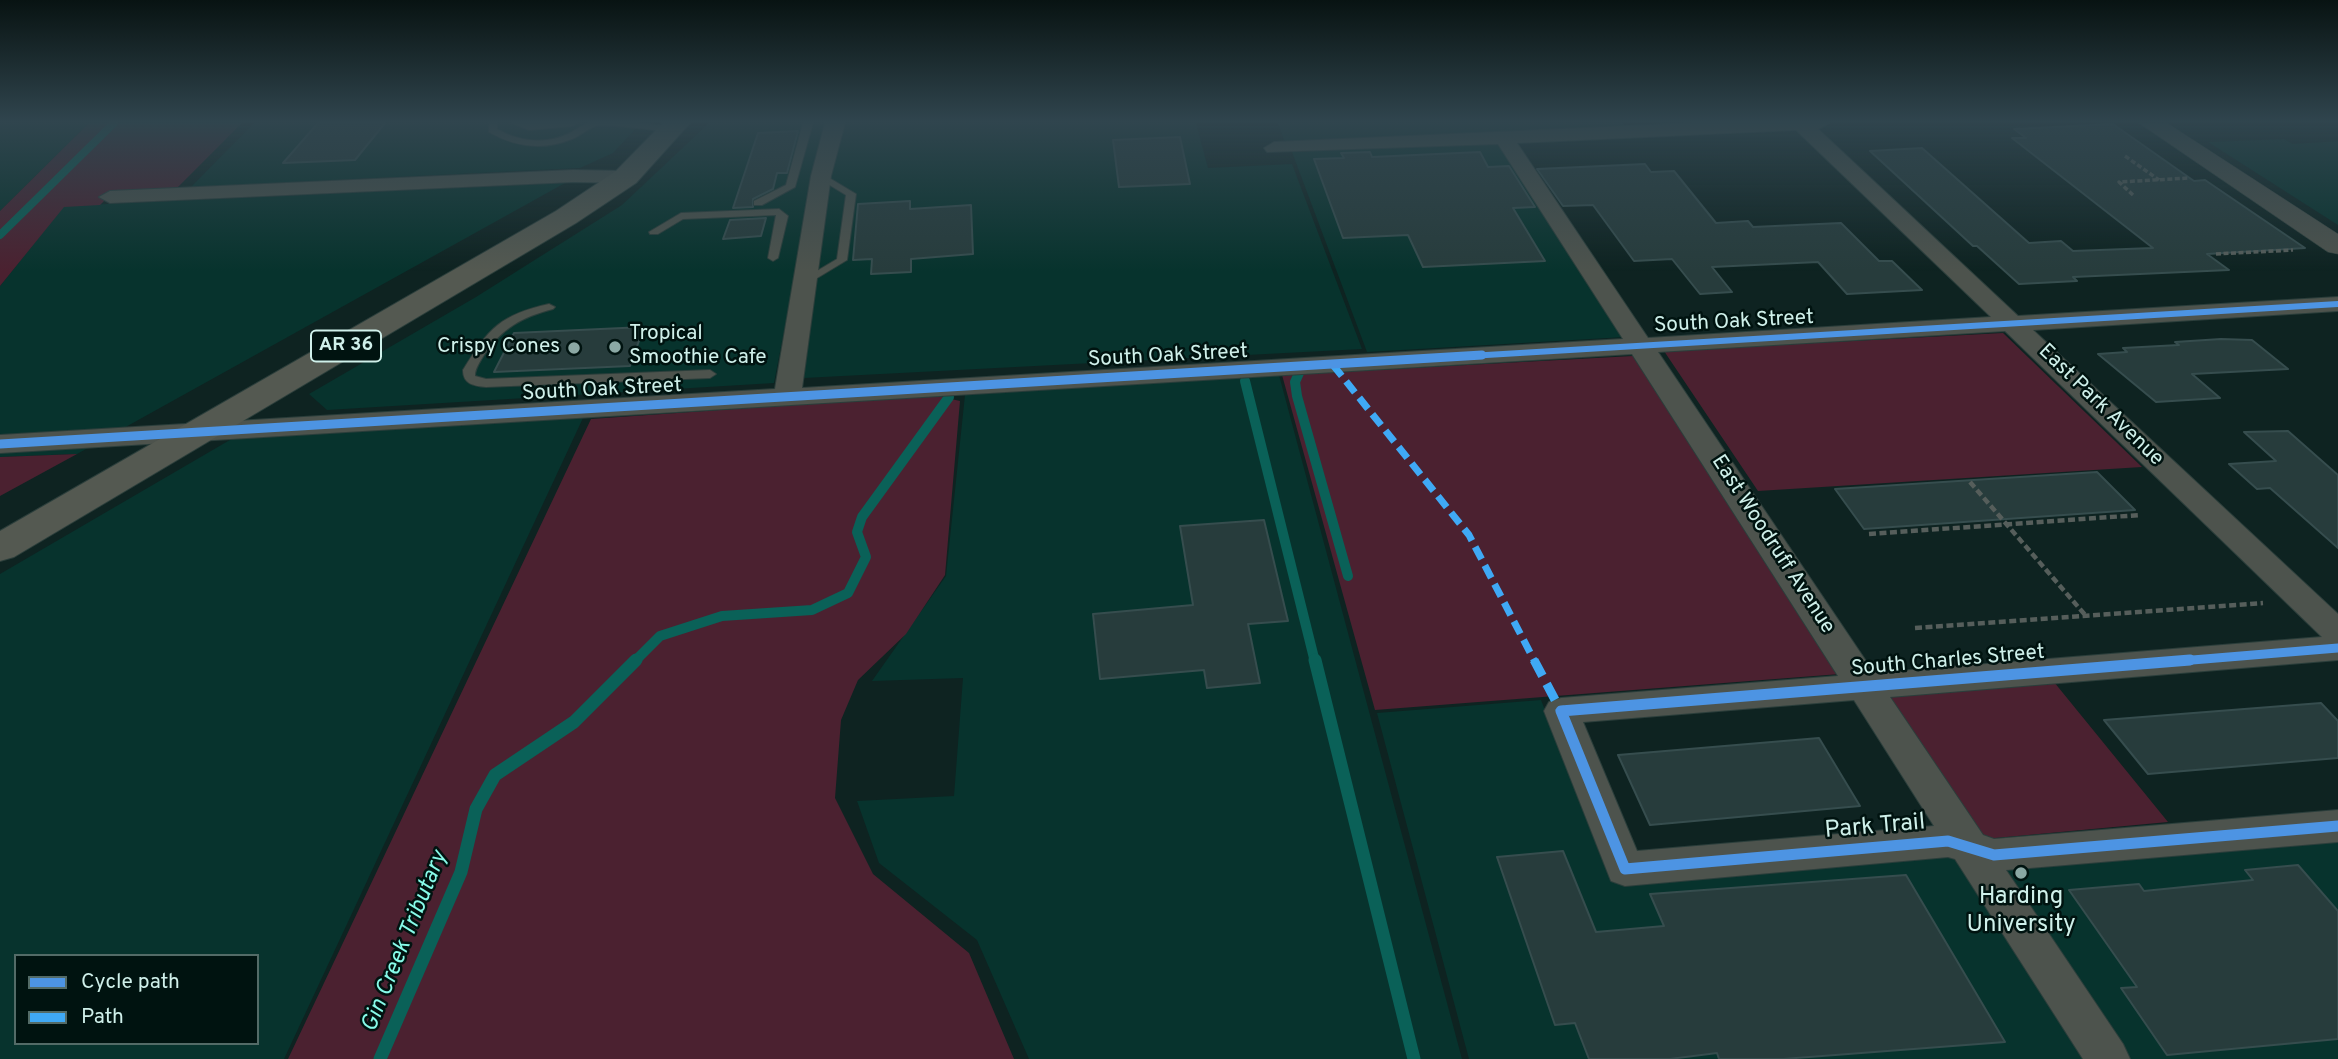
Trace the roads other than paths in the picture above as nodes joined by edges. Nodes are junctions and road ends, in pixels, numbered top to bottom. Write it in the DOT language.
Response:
graph roads {
  1 [pos="630,172"];
  2 [pos="794,172"];
  3 [pos="822,172"];
  4 [pos="1527,172"];
  5 [pos="1859,172"];
  6 [pos="2226,172"];
  7 [pos="821,176"];
  8 [pos="626,177"];
  9 [pos="110,197"];
  10 [pos="758,202"];
  11 [pos="654,232"];
  12 [pos="2338,246"];
  13 [pos="773,258"];
  14 [pos="804,283"];
  15 [pos="2338,304"];
  16 [pos="550,307"];
  17 [pos="2014,324"];
  18 [pos="1641,346"];
  19 [pos="710,374"];
  20 [pos="786,398"];
  21 [pos="193,433"];
  22 [pos="0,444"];
  23 [pos="0,548"];
  24 [pos="2338,633"];
  25 [pos="2338,648"];
  26 [pos="1864,686"];
  27 [pos="1561,711"];
  28 [pos="2338,825"];
  29 [pos="1969,848"];
  30 [pos="2108,1059"];
  1 -- 8 [label="main road, AR 36"];
  2 -- 10 [label="lane"];
  3 -- 7 [label="street"];
  4 -- 18 [label="street, East Woodruff Avenue"];
  5 -- 17 [label="street, East Park Avenue"];
  6 -- 12 [label="street"];
  7 -- 14 [label="street"];
  7 -- 14 [label="lane"];
  8 -- 9 [label="street"];
  8 -- 21 [label="main road, AR 36"];
  11 -- 13 [label="lane"];
  14 -- 20 [label="street"];
  15 -- 17 [label="street, South Oak Street"];
  16 -- 19 [label="lane"];
  17 -- 18 [label="street, South Oak Street"];
  17 -- 24 [label="street, East Park Avenue"];
  18 -- 20 [label="street, South Oak Street"];
  18 -- 26 [label="street, East Woodruff Avenue"];
  20 -- 21 [label="street, South Oak Street"];
  21 -- 22 [label="street, South Oak Street"];
  21 -- 23 [label="main road, AR 36"];
  25 -- 26 [label="street, South Charles Street"];
  26 -- 27 [label="street, South Charles Street"];
  26 -- 29 [label="street, East Woodruff Avenue"];
  27 -- 29 [label="street, Park Trail"];
  28 -- 29 [label="street, Park Trail"];
  29 -- 30 [label="street, East Woodruff Avenue"];
}
